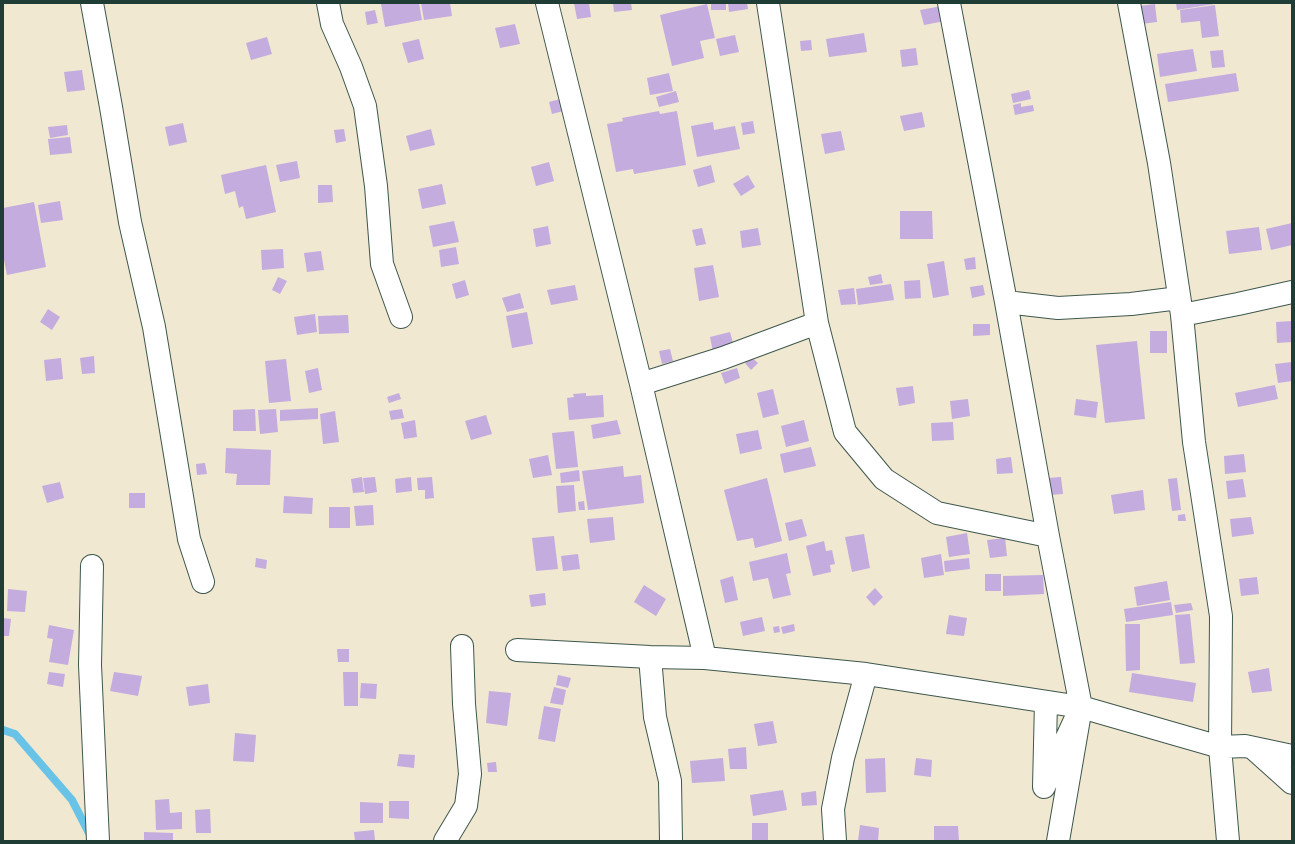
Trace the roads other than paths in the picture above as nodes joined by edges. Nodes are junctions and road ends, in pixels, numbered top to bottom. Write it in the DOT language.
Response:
graph roads {
  1 [pos="92,3"];
  2 [pos="328,3"];
  3 [pos="547,3"];
  4 [pos="768,3"];
  5 [pos="949,3"];
  6 [pos="1129,3"];
  7 [pos="1292,292"];
  8 [pos="1006,302"];
  9 [pos="1180,307"];
  10 [pos="401,317"];
  11 [pos="817,323"];
  12 [pos="640,384"];
  13 [pos="1048,536"];
  14 [pos="92,566"];
  15 [pos="203,582"];
  16 [pos="462,646"];
  17 [pos="517,650"];
  18 [pos="650,657"];
  19 [pos="706,658"];
  20 [pos="866,674"];
  21 [pos="1046,702"];
  22 [pos="1081,707"];
  23 [pos="1220,747"];
  24 [pos="1253,748"];
  25 [pos="1292,756"];
  26 [pos="1292,783"];
  27 [pos="98,841"];
  28 [pos="445,841"];
  29 [pos="671,841"];
  30 [pos="835,841"];
  31 [pos="1058,841"];
  32 [pos="1228,841"];
  1 -- 15 [label="street"];
  2 -- 10 [label="street"];
  3 -- 12 [label="street"];
  4 -- 11 [label="street"];
  5 -- 8 [label="street"];
  6 -- 9 [label="street"];
  7 -- 9 [label="street"];
  8 -- 9 [label="street"];
  8 -- 13 [label="street"];
  9 -- 23 [label="street"];
  11 -- 12 [label="street"];
  11 -- 13 [label="street"];
  12 -- 19 [label="street"];
  13 -- 22 [label="street"];
  14 -- 27 [label="street"];
  16 -- 28 [label="street"];
  17 -- 18 [label="street"];
  18 -- 19 [label="street"];
  18 -- 29 [label="street"];
  19 -- 20 [label="street"];
  20 -- 22 [label="street"];
  20 -- 30 [label="street"];
  21 -- 22 [label="street"];
  22 -- 23 [label="street"];
  22 -- 31 [label="street"];
  23 -- 24 [label="street"];
  23 -- 32 [label="street"];
  24 -- 25 [label="street"];
  24 -- 26 [label="street"];
}
